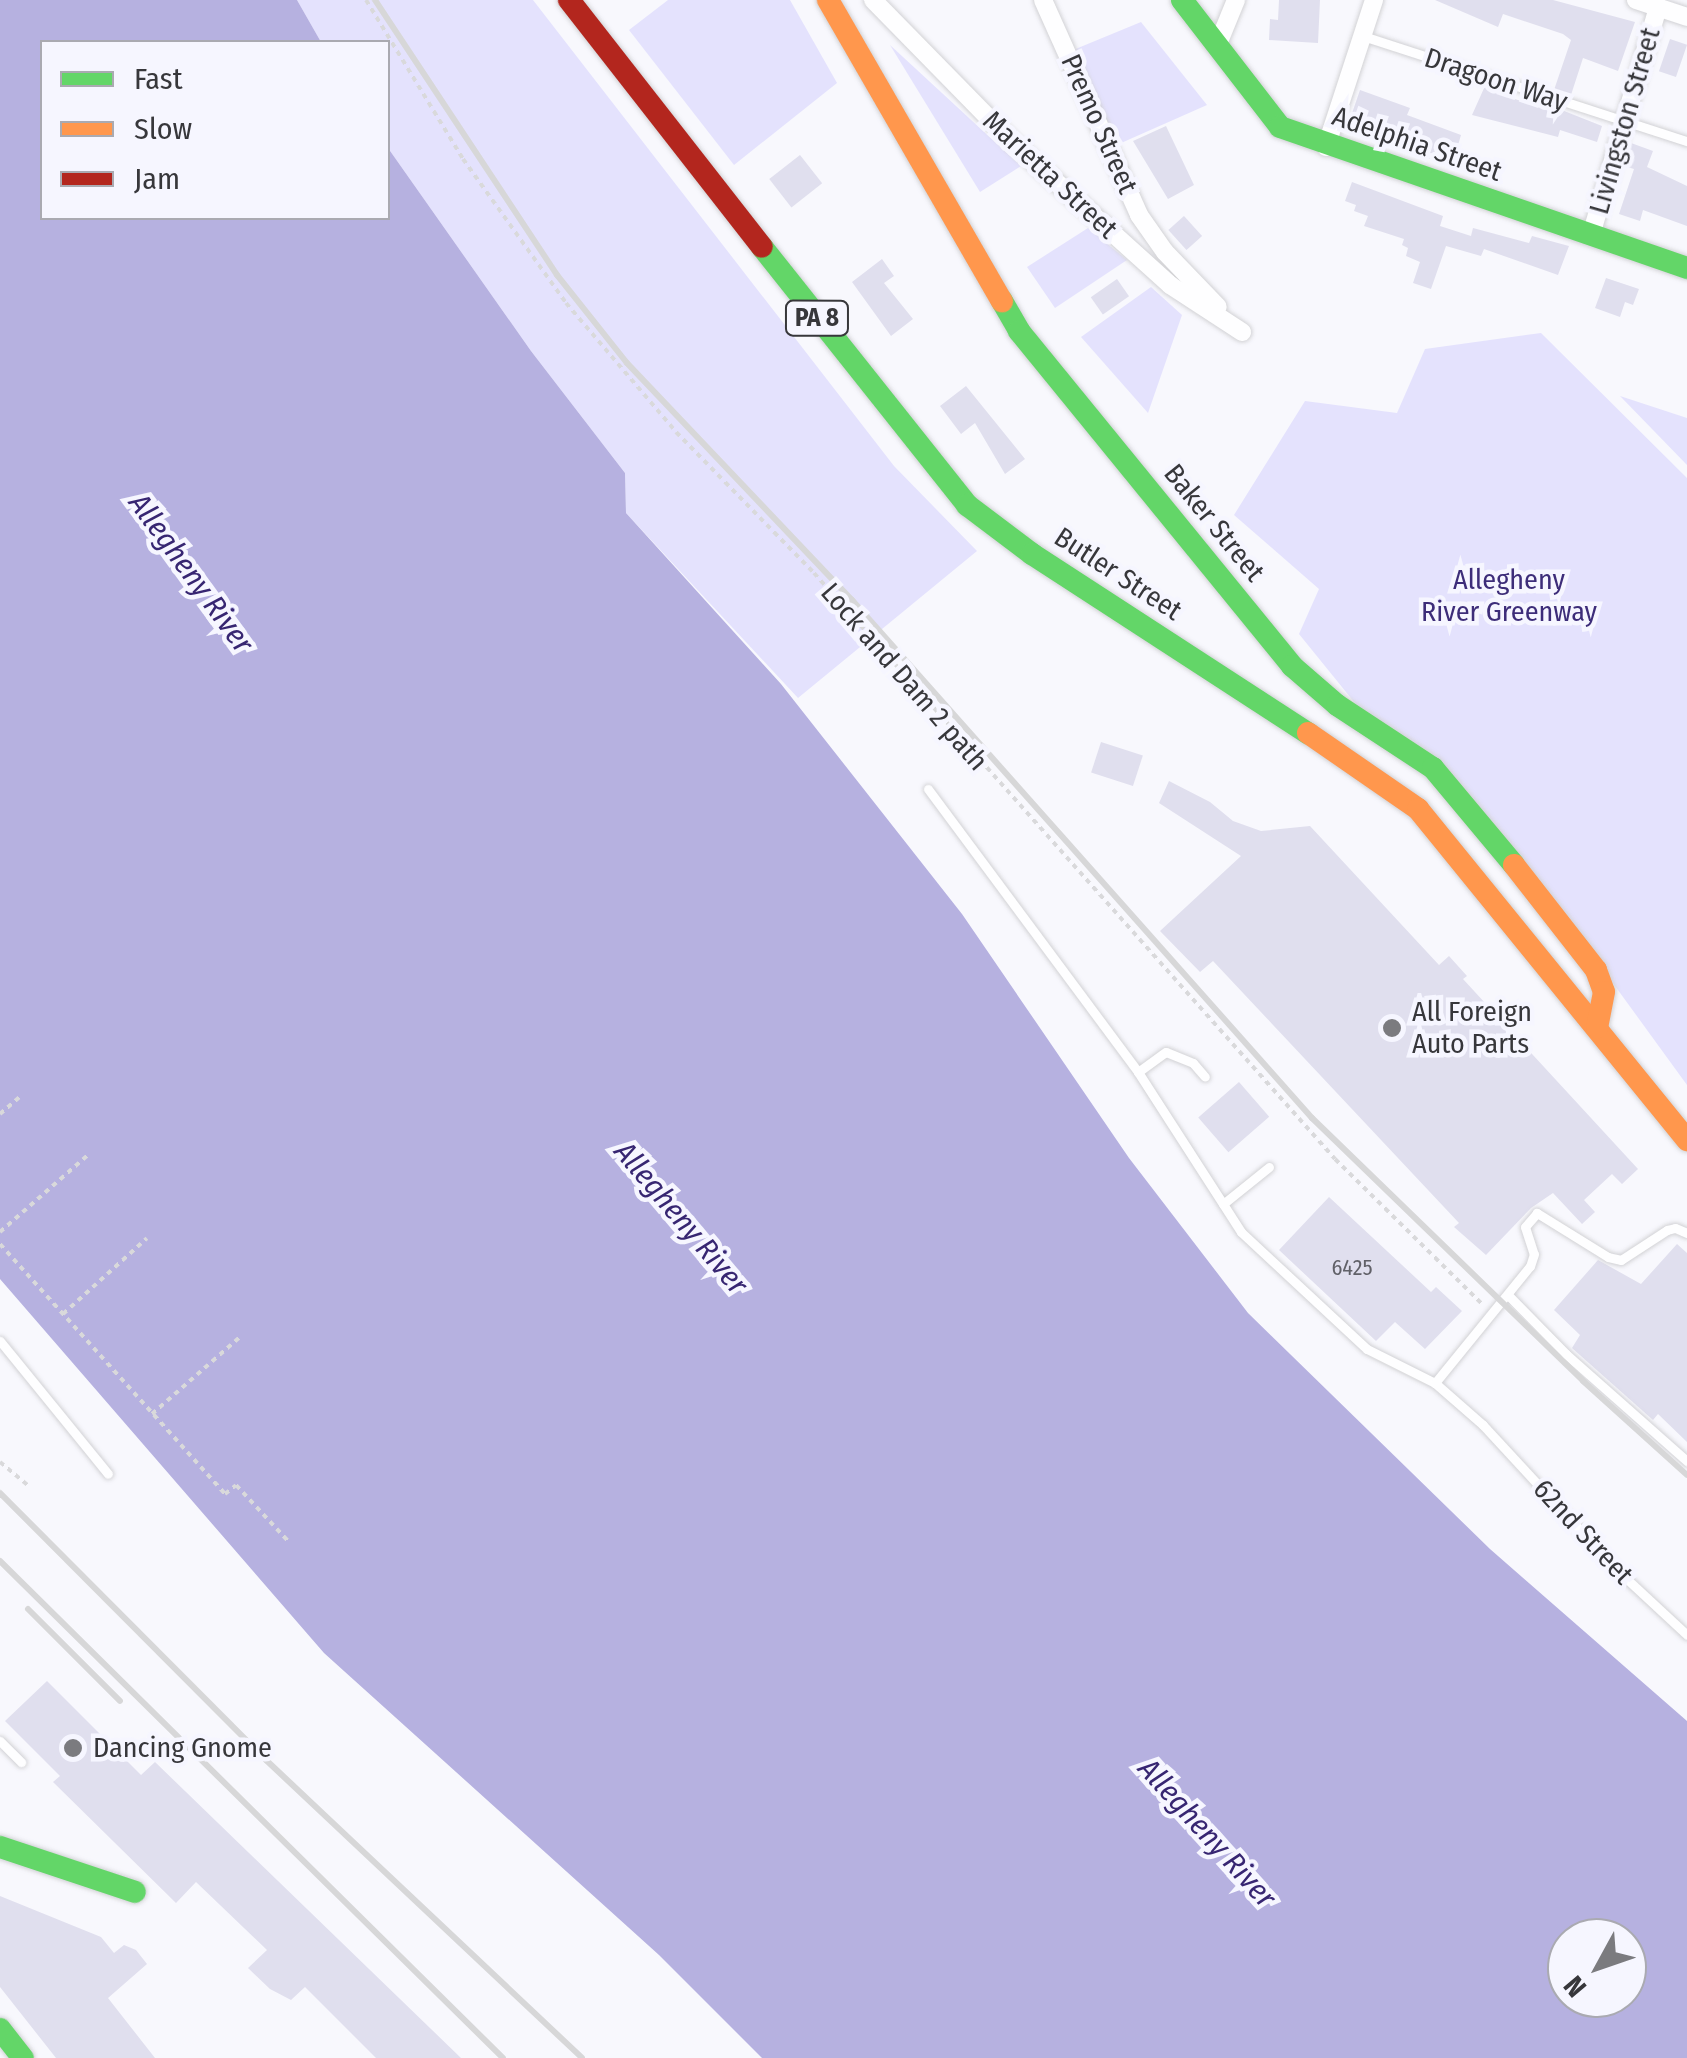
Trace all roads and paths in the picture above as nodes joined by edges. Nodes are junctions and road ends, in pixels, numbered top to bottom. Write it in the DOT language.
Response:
graph roads {
  1 [pos="366,0"];
  2 [pos="569,0"];
  3 [pos="828,0"];
  4 [pos="873,0"];
  5 [pos="1044,0"];
  6 [pos="1182,0"];
  7 [pos="1236,0"];
  8 [pos="1374,0"];
  9 [pos="1636,0"];
  10 [pos="1658,8"];
  11 [pos="1687,17"];
  12 [pos="1363,36"];
  13 [pos="1218,44"];
  14 [pos="1622,121"];
  15 [pos="1687,140"];
  16 [pos="1326,147"];
  17 [pos="1591,235"];
  18 [pos="1687,268"];
  19 [pos="1242,332"];
  20 [pos="928,790"];
  21 [pos="1597,1027"];
  22 [pos="1138,1072"];
  23 [pos="1205,1078"];
  24 [pos="22,1095"];
  25 [pos="0,1114"];
  26 [pos="1687,1140"];
  27 [pos="89,1154"];
  28 [pos="1268,1168"];
  29 [pos="1223,1204"];
  30 [pos="0,1232"];
  31 [pos="1687,1233"];
  32 [pos="147,1238"];
  33 [pos="0,1244"];
  34 [pos="1508,1295"];
  35 [pos="63,1314"];
  36 [pos="1492,1314"];
  37 [pos="241,1336"];
  38 [pos="0,1341"];
  39 [pos="1435,1382"];
  40 [pos="152,1414"];
  41 [pos="1687,1461"];
  42 [pos="0,1462"];
  43 [pos="108,1474"];
  44 [pos="30,1487"];
  45 [pos="289,1542"];
  46 [pos="1687,1635"];
  47 [pos="0,1741"];
  48 [pos="21,1762"];
  49 [pos="0,1847"];
  50 [pos="135,1892"];
  51 [pos="0,2029"];
  52 [pos="24,2058"];
  1 -- 36 [label="path, Lock and Dam 2 path"];
  2 -- 21 [label="main road, Butler Street / PA 8"];
  3 -- 21 [label="main road, Baker Street"];
  4 -- 19 [label="street, Marietta Street"];
  5 -- 19 [label="street, Premo Street"];
  6 -- 13 [label="main road, Adelphia Street"];
  7 -- 13 [label="street"];
  8 -- 12 [label="street"];
  9 -- 10 [label="street"];
  10 -- 11 [label="street"];
  10 -- 14 [label="street, Livingston Street"];
  12 -- 14 [label="lane, Dragoon Way"];
  12 -- 16 [label="street"];
  13 -- 16 [label="main road, Adelphia Street"];
  14 -- 15 [label="lane, Dragoon Way"];
  14 -- 17 [label="street, Livingston Street"];
  16 -- 17 [label="main road, Adelphia Street"];
  17 -- 18 [label="main road, Adelphia Street"];
  20 -- 22 [label="lane, 62nd Street"];
  21 -- 26 [label="main road, Butler Street / PA 8"];
  22 -- 23 [label="lane"];
  22 -- 29 [label="lane, 62nd Street"];
  24 -- 25 [label="path"];
  27 -- 30 [label="path"];
  28 -- 29 [label="lane"];
  29 -- 39 [label="lane, 62nd Street"];
  31 -- 34 [label="lane"];
  32 -- 35 [label="path"];
  33 -- 35 [label="path"];
  34 -- 36 [label="lane"];
  34 -- 41 [label="lane"];
  35 -- 40 [label="path"];
  36 -- 39 [label="lane"];
  37 -- 40 [label="path"];
  38 -- 43 [label="lane"];
  39 -- 46 [label="lane, 62nd Street"];
  40 -- 45 [label="path"];
  42 -- 44 [label="path"];
  47 -- 48 [label="lane"];
  49 -- 50 [label="main road"];
  51 -- 52 [label="main road"];
}
